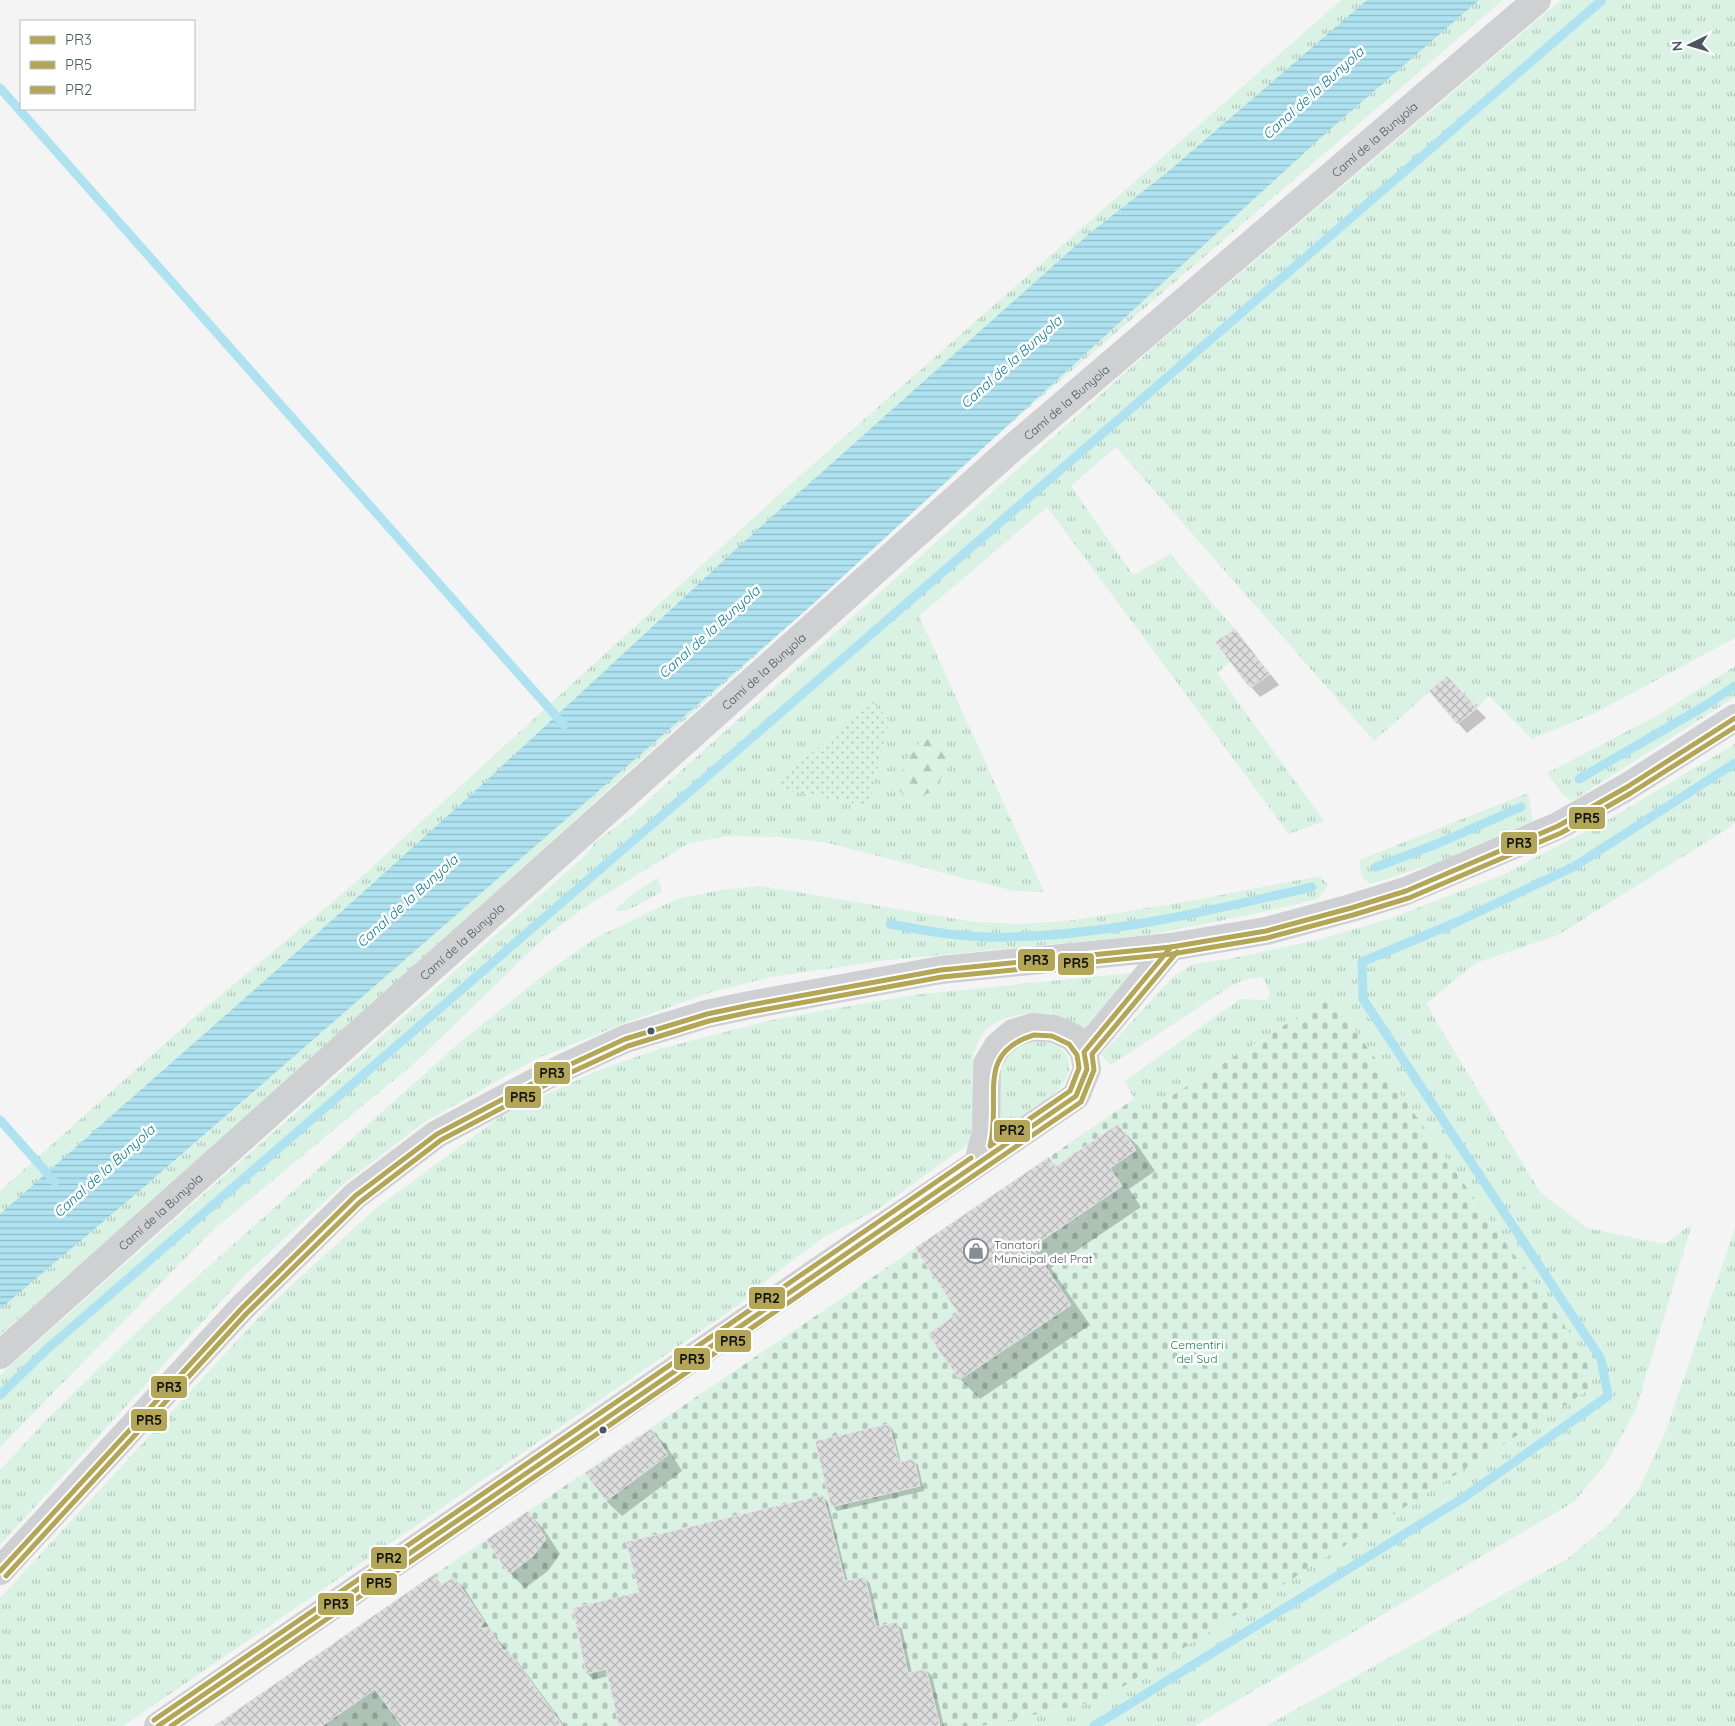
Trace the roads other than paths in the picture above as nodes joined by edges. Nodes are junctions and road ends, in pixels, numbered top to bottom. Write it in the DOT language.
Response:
graph roads {
  1 [pos="1537,0"];
  2 [pos="1735,718"];
  3 [pos="1171,947"];
  4 [pos="1084,1052"];
  5 [pos="978,1163"];
  6 [pos="0,1355"];
  7 [pos="0,1571"];
  8 [pos="158,1726"];
  1 -- 6 [label="street, Camí de la Bunyola"];
  2 -- 3 [label="street"];
  3 -- 4 [label="street"];
  3 -- 7 [label="street"];
  4 -- 5 [label="street"];
  4 -- 5 [label="street"];
  5 -- 8 [label="street"];
}
